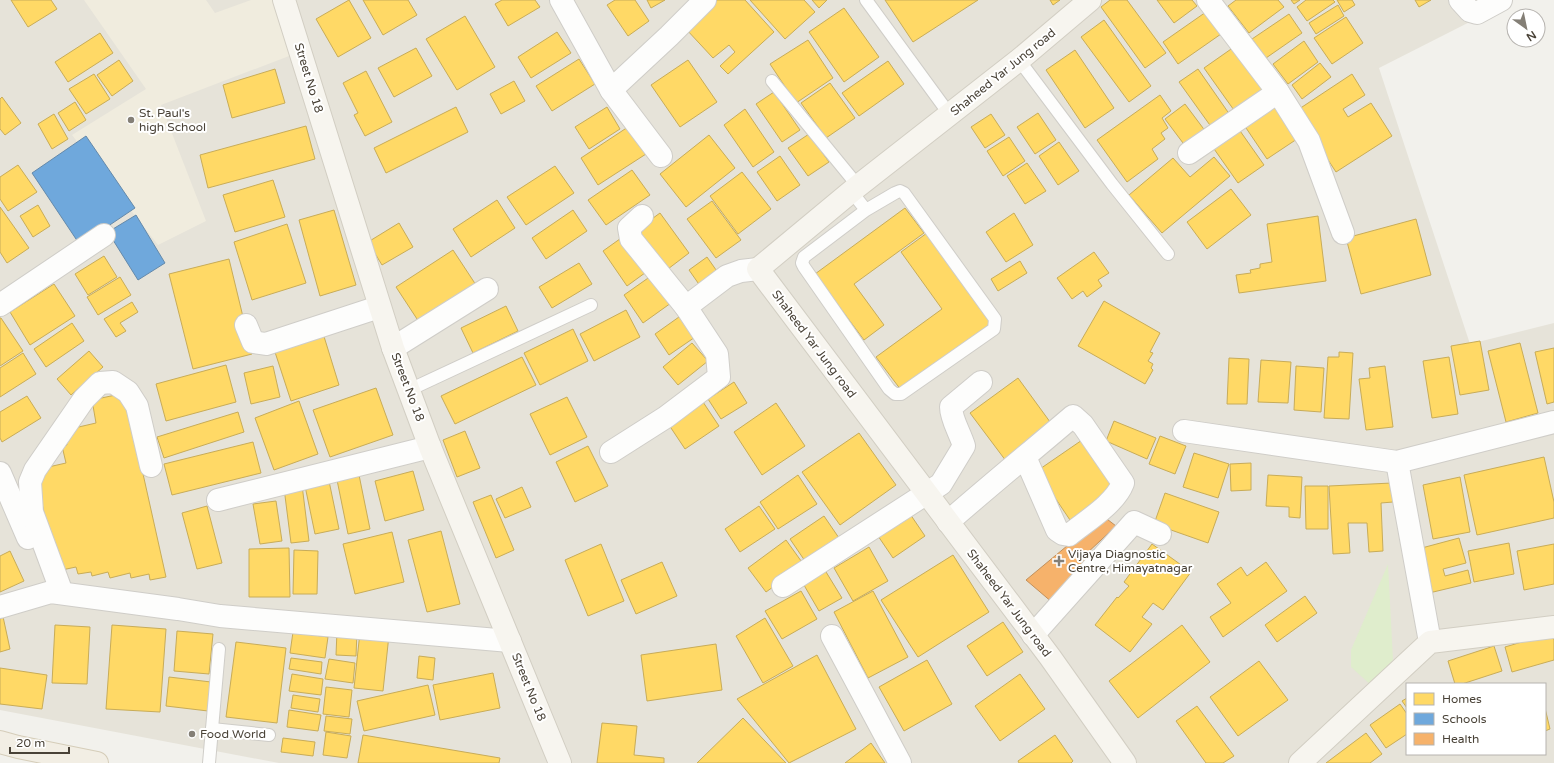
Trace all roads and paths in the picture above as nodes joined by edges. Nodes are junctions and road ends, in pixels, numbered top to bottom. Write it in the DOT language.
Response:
graph roads {
  1 [pos="284,0"];
  2 [pos="561,0"];
  3 [pos="705,0"];
  4 [pos="866,0"];
  5 [pos="1090,0"];
  6 [pos="1208,0"];
  7 [pos="1460,0"];
  8 [pos="1501,0"];
  9 [pos="1019,60"];
  10 [pos="772,81"];
  11 [pos="611,90"];
  12 [pos="1278,92"];
  13 [pos="950,115"];
  14 [pos="1188,153"];
  15 [pos="661,156"];
  16 [pos="855,188"];
  17 [pos="866,210"];
  18 [pos="642,216"];
  19 [pos="1343,232"];
  20 [pos="104,235"];
  21 [pos="1168,254"];
  22 [pos="758,269"];
  23 [pos="487,289"];
  24 [pos="0,304"];
  25 [pos="591,305"];
  26 [pos="379,307"];
  27 [pos="686,307"];
  28 [pos="246,325"];
  29 [pos="393,348"];
  30 [pos="981,382"];
  31 [pos="409,390"];
  32 [pos="1554,422"];
  33 [pos="1184,430"];
  34 [pos="430,447"];
  35 [pos="611,452"];
  36 [pos="1024,457"];
  37 [pos="1397,462"];
  38 [pos="151,466"];
  39 [pos="0,473"];
  40 [pos="927,494"];
  41 [pos="218,500"];
  42 [pos="948,522"];
  43 [pos="1160,534"];
  44 [pos="69,572"];
  45 [pos="782,586"];
  46 [pos="63,594"];
  47 [pos="0,607"];
  48 [pos="1554,627"];
  49 [pos="1033,635"];
  50 [pos="832,636"];
  51 [pos="510,641"];
  52 [pos="1430,642"];
  53 [pos="219,649"];
  54 [pos="212,729"];
  55 [pos="269,735"];
  56 [pos="0,742"];
  57 [pos="97,763"];
  58 [pos="209,763"];
  59 [pos="560,763"];
  60 [pos="900,763"];
  61 [pos="1125,763"];
  62 [pos="1300,763"];
  1 -- 26 [label="street, Street No 18"];
  2 -- 11 [label="street"];
  3 -- 11 [label="street"];
  4 -- 13 [label="lane"];
  5 -- 9 [label="street, Shaheed Yar Jung road"];
  6 -- 12 [label="street"];
  7 -- 8 [label="street"];
  9 -- 13 [label="street, Shaheed Yar Jung road"];
  9 -- 21 [label="lane"];
  10 -- 16 [label="lane"];
  11 -- 15 [label="street"];
  12 -- 14 [label="street"];
  12 -- 19 [label="street"];
  13 -- 16 [label="street, Shaheed Yar Jung road"];
  16 -- 17 [label="lane"];
  16 -- 22 [label="street, Shaheed Yar Jung road"];
  17 -- 17 [label="lane"];
  18 -- 27 [label="street"];
  20 -- 24 [label="street"];
  22 -- 27 [label="street"];
  22 -- 40 [label="street, Shaheed Yar Jung road"];
  23 -- 29 [label="street"];
  25 -- 31 [label="lane"];
  26 -- 28 [label="street"];
  26 -- 29 [label="street, Street No 18"];
  27 -- 35 [label="street"];
  29 -- 31 [label="street, Street No 18"];
  30 -- 40 [label="street"];
  31 -- 34 [label="street, Street No 18"];
  32 -- 37 [label="street"];
  33 -- 37 [label="street"];
  34 -- 41 [label="street"];
  34 -- 51 [label="street, Street No 18"];
  36 -- 36 [label="street"];
  36 -- 42 [label="street"];
  37 -- 52 [label="street"];
  38 -- 46 [label="street"];
  39 -- 46 [label="street"];
  40 -- 42 [label="street, Shaheed Yar Jung road"];
  40 -- 45 [label="street"];
  42 -- 49 [label="street, Shaheed Yar Jung road"];
  43 -- 49 [label="street"];
  44 -- 46 [label="street"];
  46 -- 47 [label="street"];
  46 -- 51 [label="street"];
  48 -- 52 [label="street"];
  49 -- 61 [label="street, Shaheed Yar Jung road"];
  50 -- 60 [label="street"];
  51 -- 59 [label="street, Street No 18"];
  52 -- 62 [label="street"];
  53 -- 54 [label="lane"];
  54 -- 55 [label="lane"];
  54 -- 58 [label="lane"];
  56 -- 57 [label="main road"];
}
